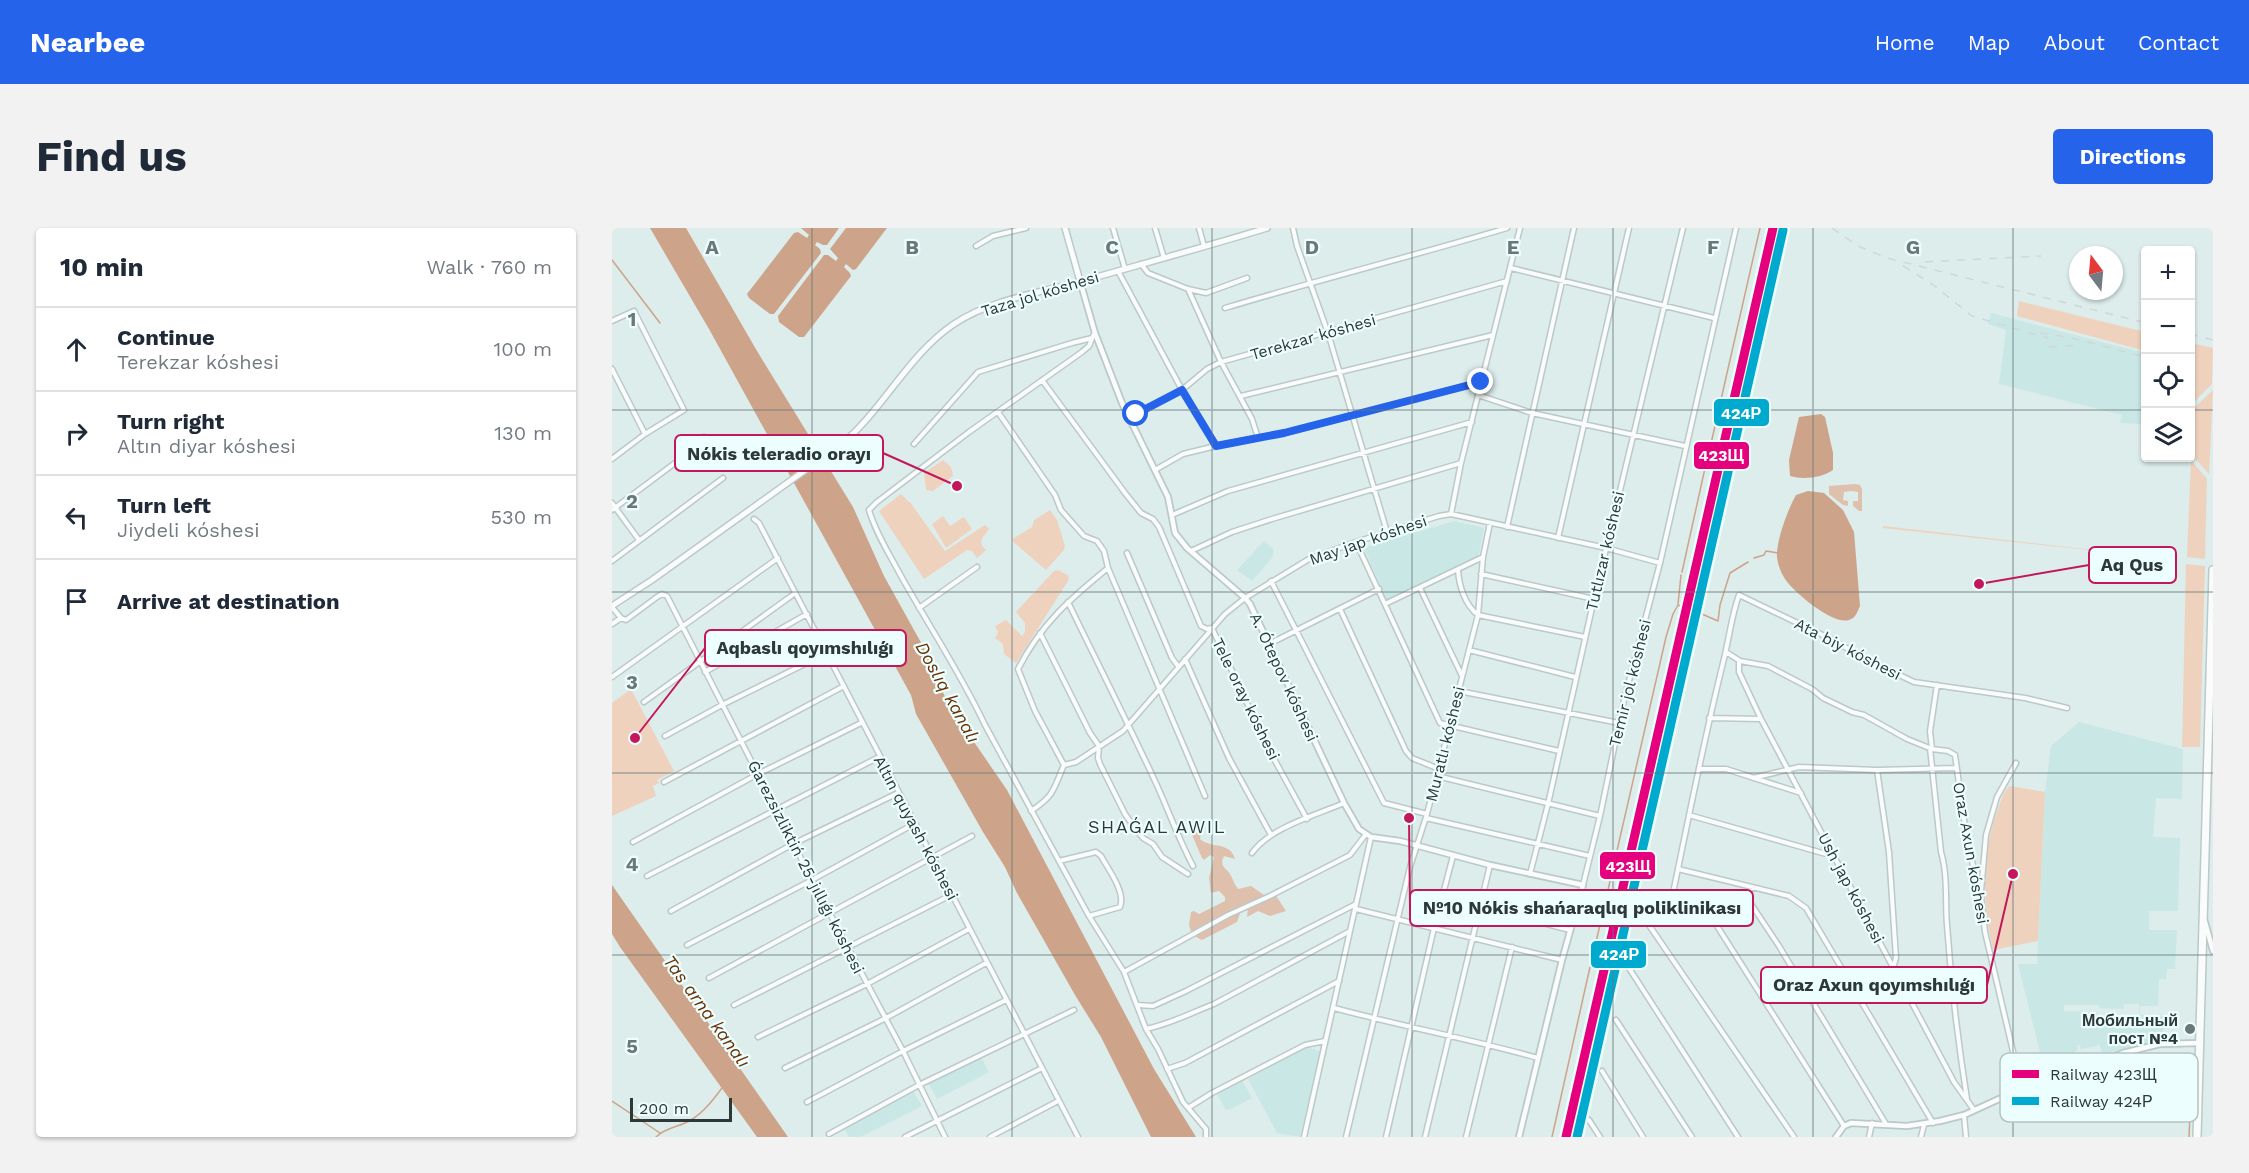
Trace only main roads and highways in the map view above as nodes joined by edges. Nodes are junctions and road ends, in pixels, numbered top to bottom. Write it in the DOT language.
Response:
graph roads {
  1 [pos="1065,228"];
  2 [pos="1267,228"];
  3 [pos="1255,230"];
  4 [pos="1080,281"];
  5 [pos="2213,570"];
  6 [pos="612,606"];
  7 [pos="2198,1113"];
  8 [pos="2198,1122"];
  9 [pos="2197,1137"];
  1 -- 4 [label="main road, A. Ótepov kóshesi"];
  2 -- 3 [label="main road, Taza jol kóshesi"];
  3 -- 4 [label="main road, Taza jol kóshesi"];
  4 -- 6 [label="main road, Taza jol kóshesi"];
  5 -- 7 [label="highway"];
  8 -- 9 [label="highway"];
}
